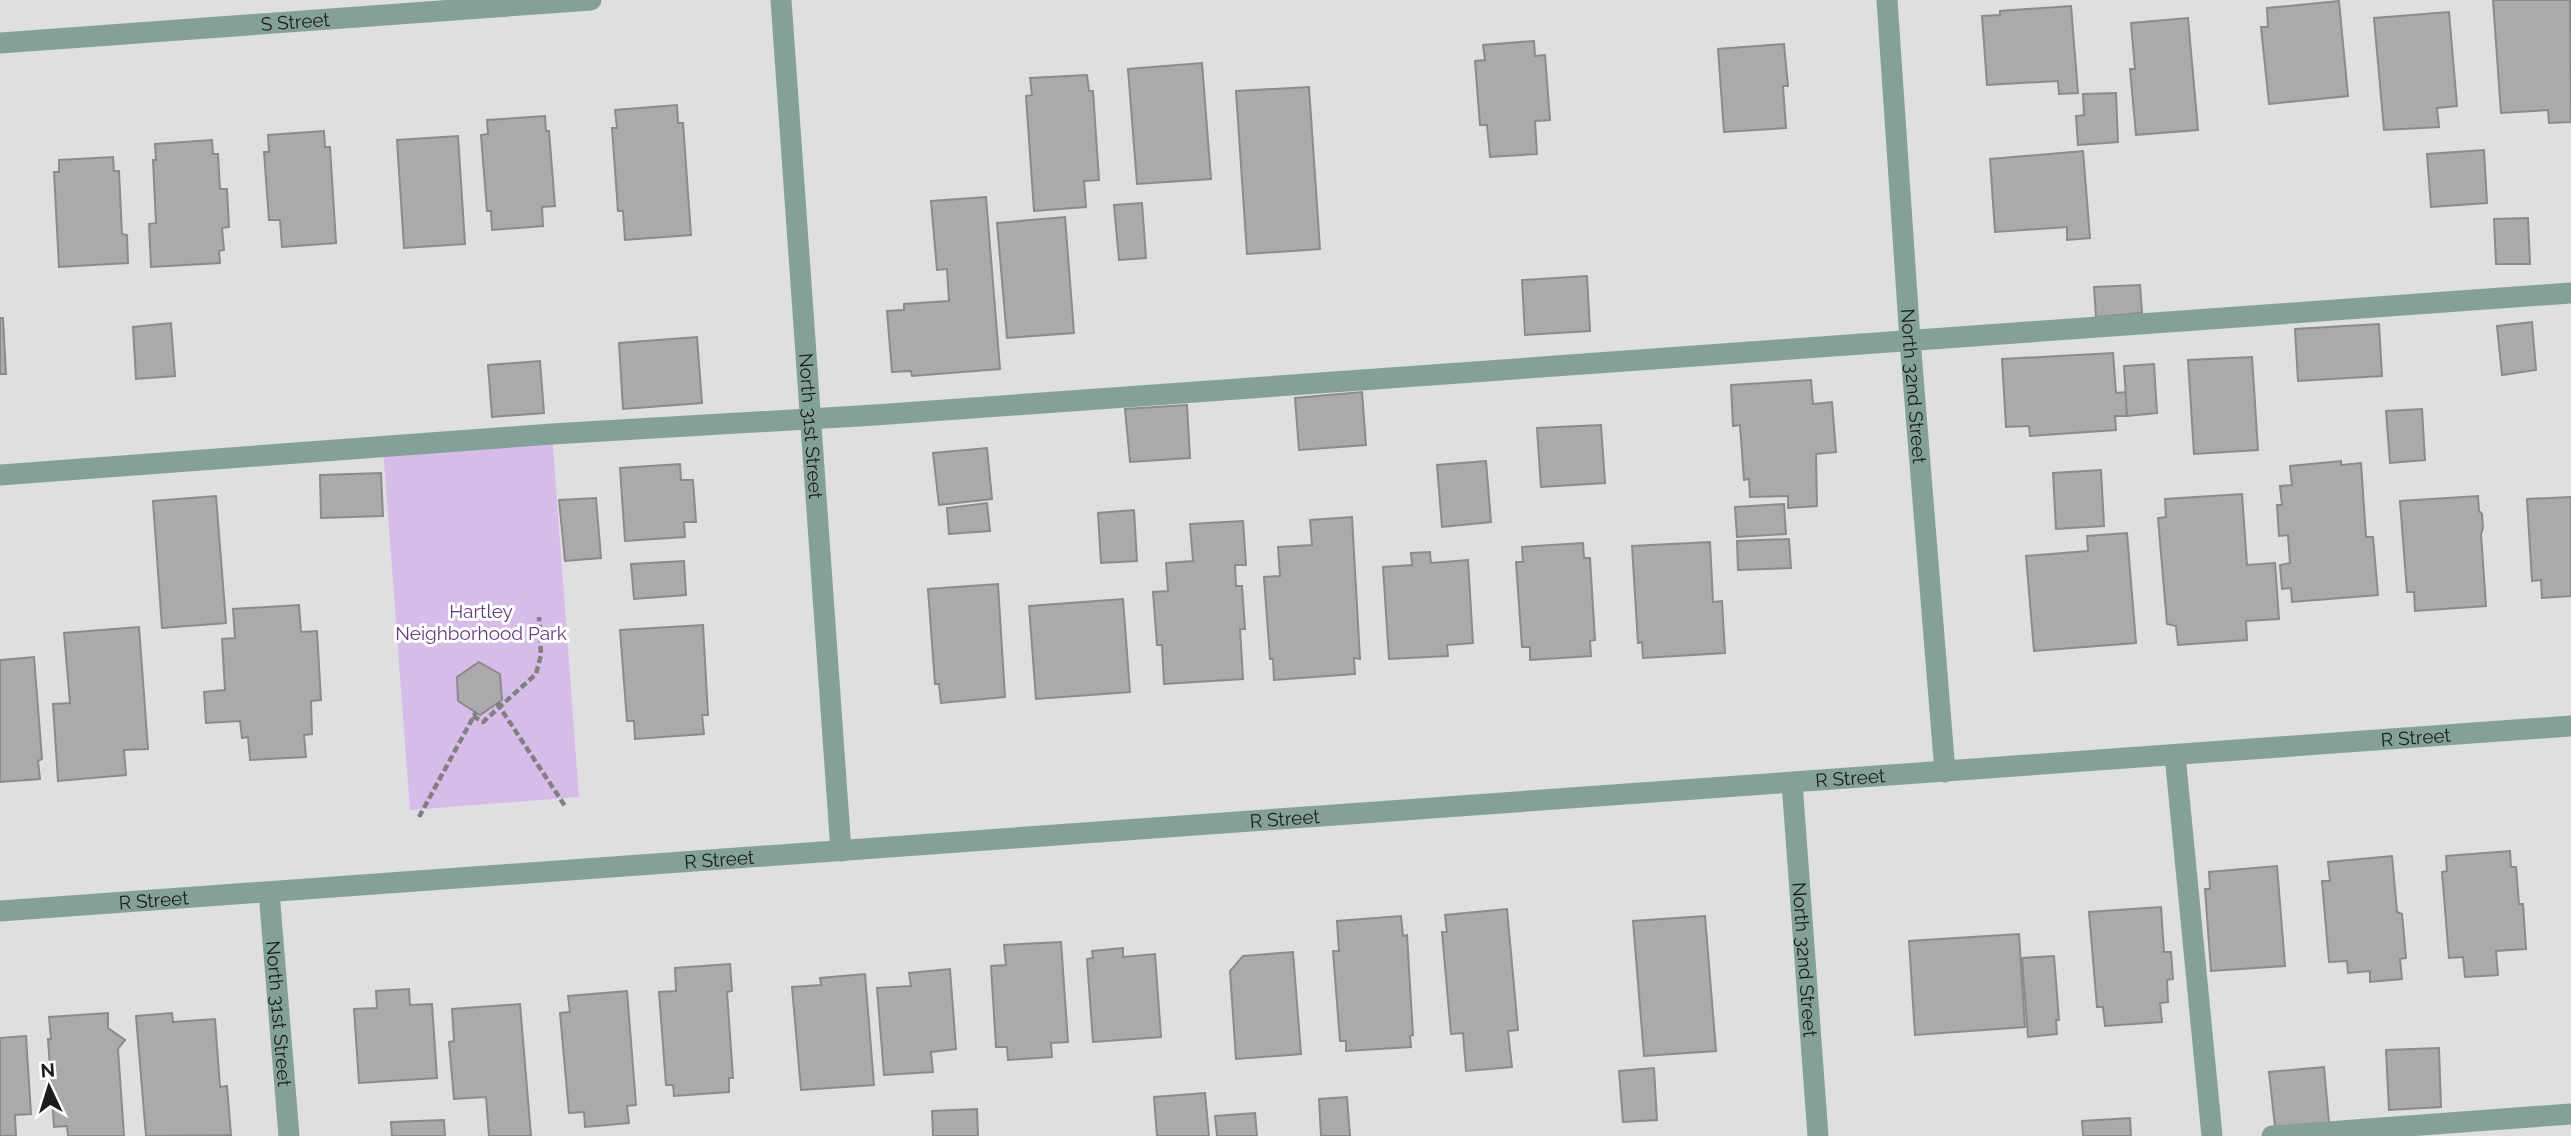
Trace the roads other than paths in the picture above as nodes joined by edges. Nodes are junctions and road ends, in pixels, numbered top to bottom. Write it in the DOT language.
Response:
graph roads {
  1 [pos="591,0"];
  2 [pos="781,0"];
  3 [pos="1887,0"];
  4 [pos="0,43"];
  5 [pos="2571,293"];
  6 [pos="1910,340"];
  7 [pos="812,419"];
  8 [pos="0,474"];
  9 [pos="2571,726"];
  10 [pos="2175,755"];
  11 [pos="1945,772"];
  12 [pos="1792,783"];
  13 [pos="841,850"];
  14 [pos="269,892"];
  15 [pos="0,911"];
  16 [pos="2571,1114"];
  17 [pos="289,1136"];
  18 [pos="1818,1136"];
  19 [pos="2212,1136"];
  20 [pos="2272,1136"];
  1 -- 4 [label="street, S Street"];
  2 -- 7 [label="street, North 31st Street"];
  3 -- 6 [label="street, North 32nd Street"];
  5 -- 6 [label="street"];
  6 -- 7 [label="street"];
  6 -- 11 [label="street, North 32nd Street"];
  7 -- 8 [label="street"];
  7 -- 13 [label="street, North 31st Street"];
  9 -- 10 [label="street, R Street"];
  10 -- 11 [label="street, R Street"];
  10 -- 19 [label="street"];
  11 -- 12 [label="street, R Street"];
  12 -- 13 [label="street, R Street"];
  12 -- 18 [label="street, North 32nd Street"];
  13 -- 14 [label="street, R Street"];
  14 -- 15 [label="street, R Street"];
  14 -- 17 [label="street, North 31st Street"];
  16 -- 20 [label="street"];
}
